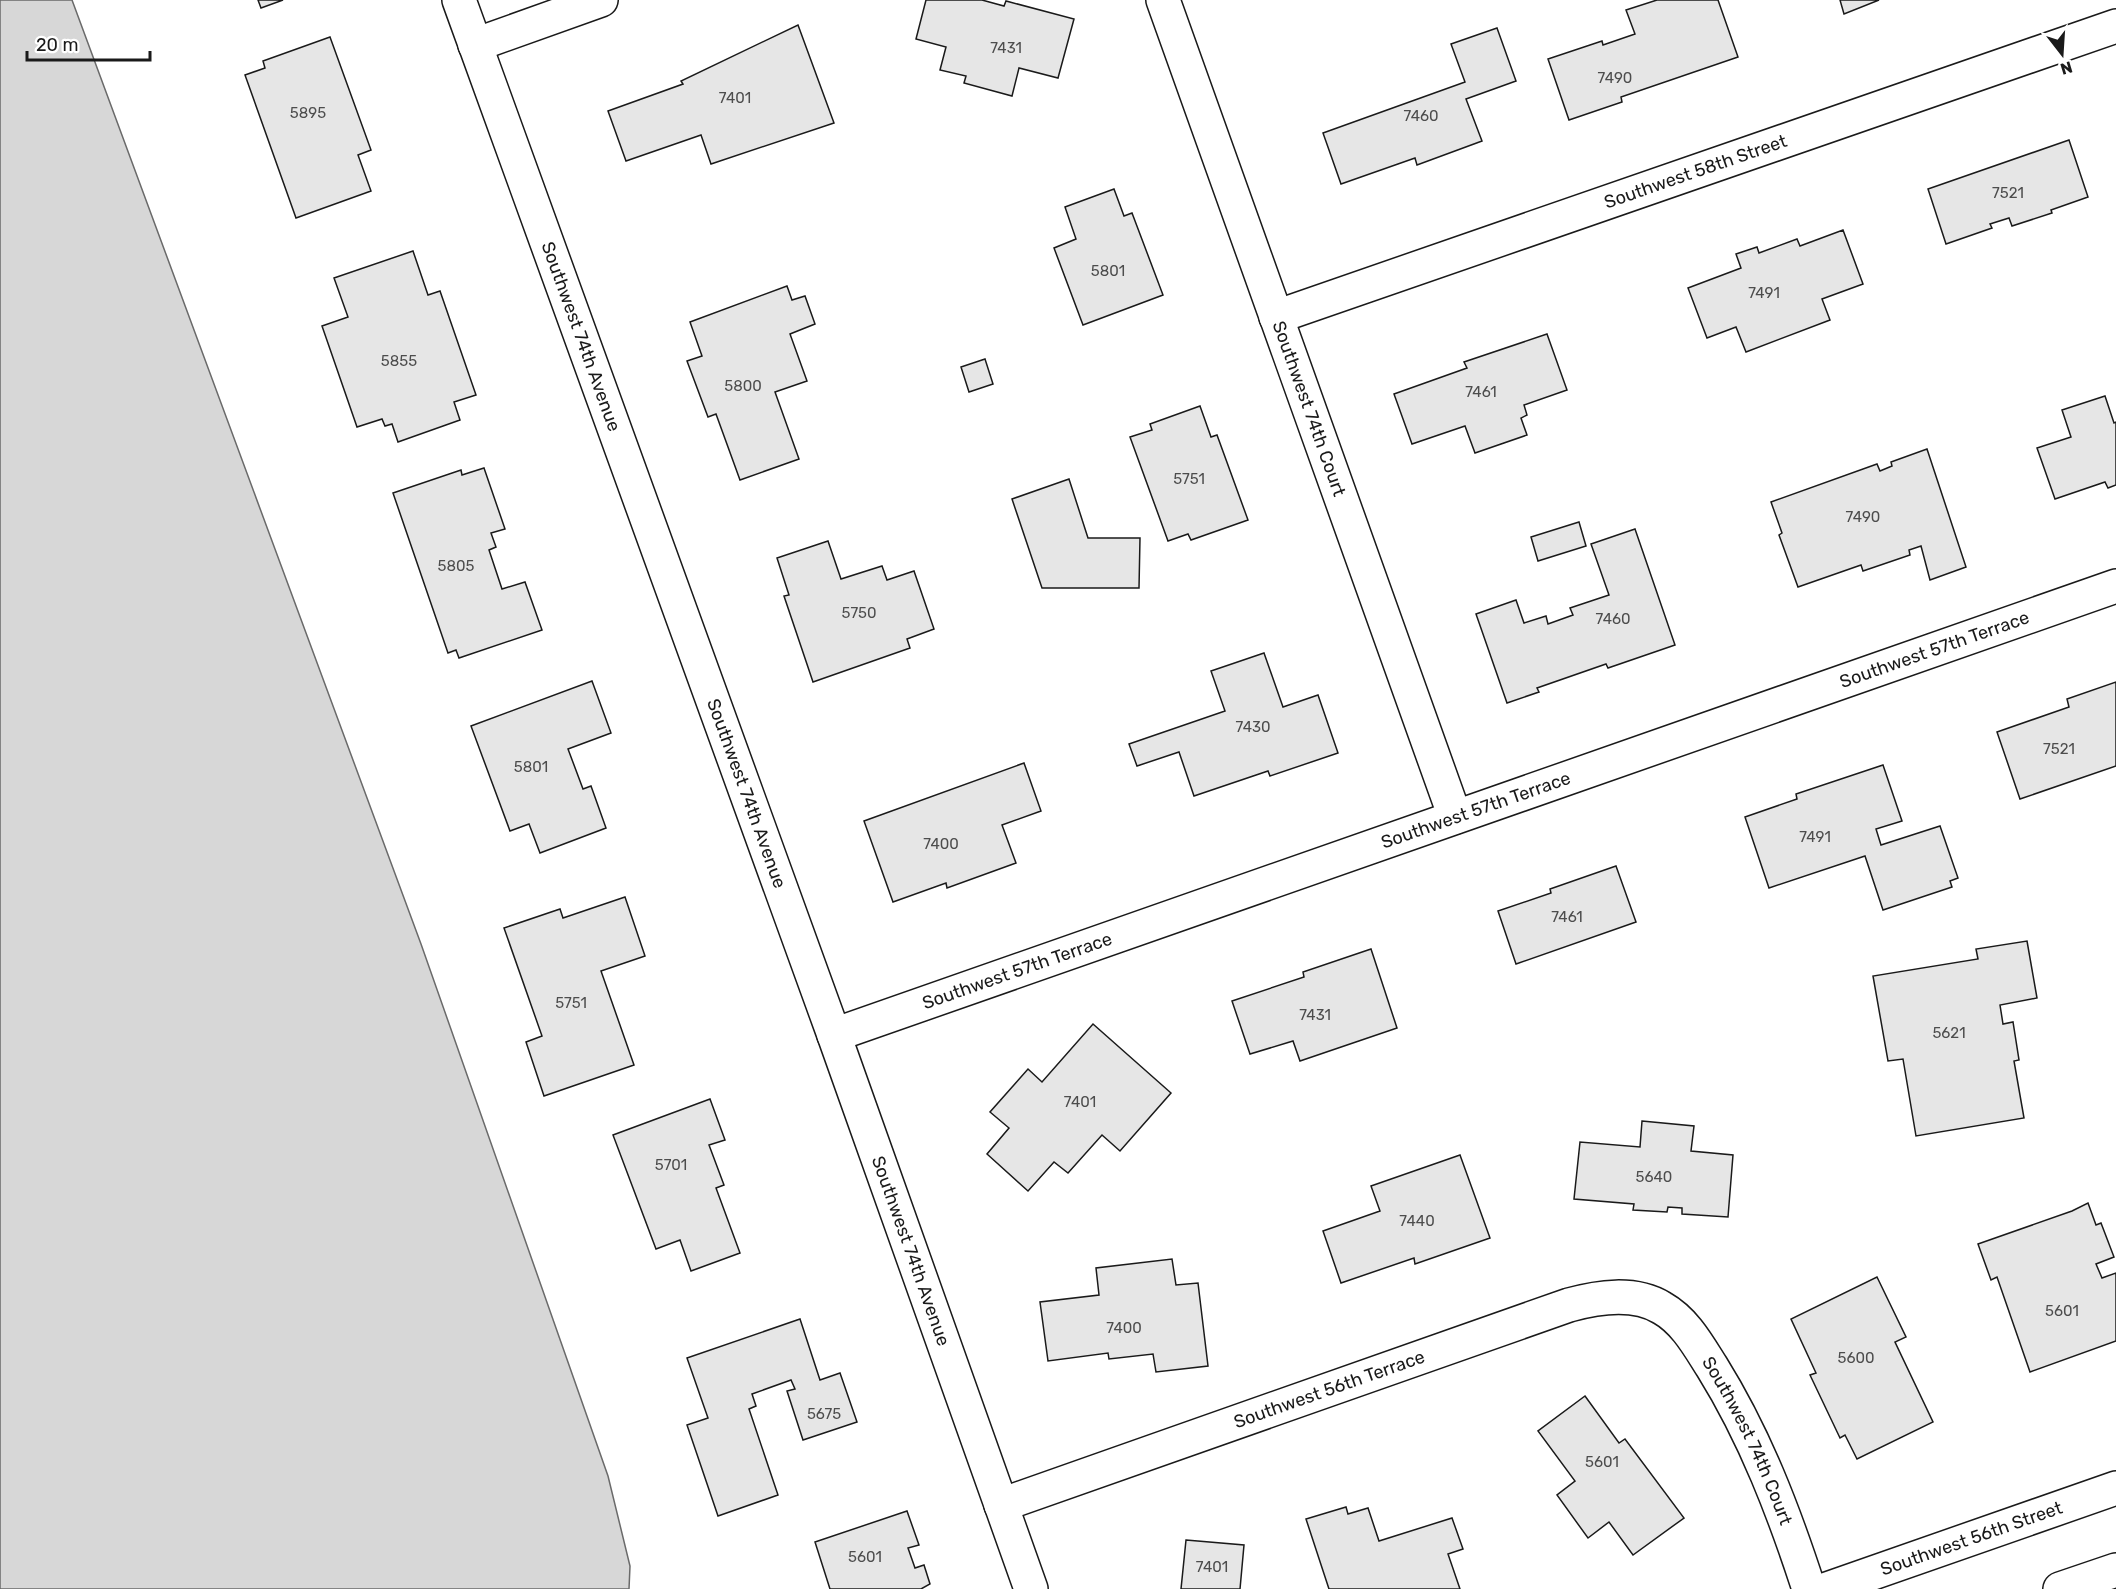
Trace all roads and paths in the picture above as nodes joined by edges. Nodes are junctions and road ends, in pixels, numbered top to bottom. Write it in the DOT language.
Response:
graph roads {
  1 [pos="459,0"];
  2 [pos="600,0"];
  3 [pos="1163,0"];
  4 [pos="2116,26"];
  5 [pos="475,45"];
  6 [pos="1276,317"];
  7 [pos="2116,586"];
  8 [pos="1455,817"];
  9 [pos="834,1035"];
  10 [pos="1660,1307"];
  11 [pos="2116,1488"];
  12 [pos="1001,1505"];
  13 [pos="2116,1570"];
  14 [pos="1031,1589"];
  15 [pos="1809,1589"];
  16 [pos="1827,1589"];
  17 [pos="2060,1589"];
  1 -- 5 [label="street, Southwest 74th Avenue"];
  2 -- 5 [label="street"];
  3 -- 6 [label="street, Southwest 74th Court"];
  4 -- 6 [label="street, Southwest 58th Street"];
  5 -- 9 [label="street, Southwest 74th Avenue"];
  6 -- 8 [label="street, Southwest 74th Court"];
  7 -- 8 [label="street, Southwest 57th Terrace"];
  8 -- 9 [label="street, Southwest 57th Terrace"];
  9 -- 12 [label="street, Southwest 74th Avenue"];
  10 -- 12 [label="street, Southwest 56th Terrace"];
  10 -- 15 [label="street, Southwest 74th Court"];
  11 -- 16 [label="street, Southwest 56th Street"];
  12 -- 14 [label="street, Southwest 74th Avenue"];
  13 -- 17 [label="street"];
}
